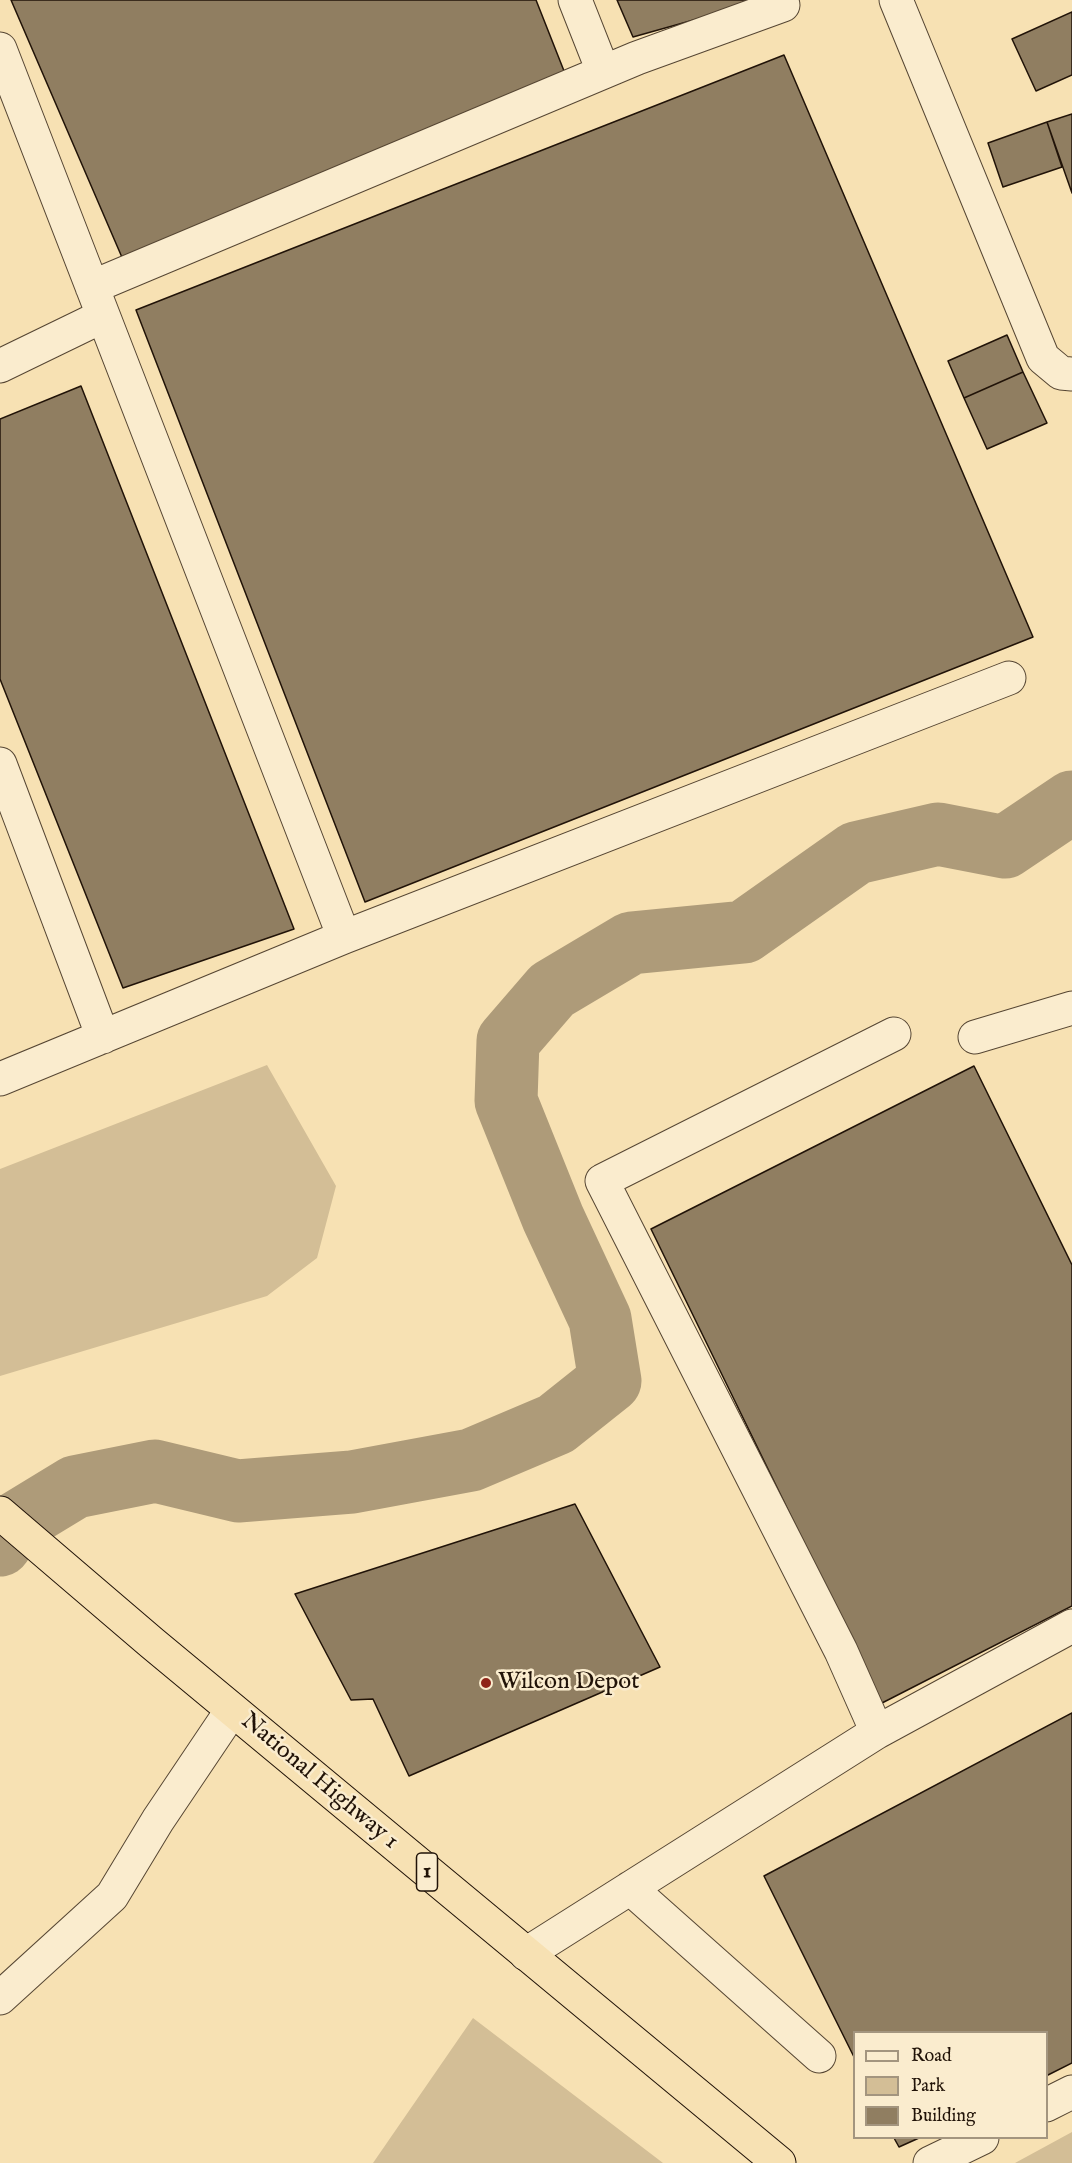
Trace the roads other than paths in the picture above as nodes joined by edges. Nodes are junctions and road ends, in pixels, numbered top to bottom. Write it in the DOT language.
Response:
graph roads {
  1 [pos="575,0"];
  2 [pos="896,0"];
  3 [pos="783,5"];
  4 [pos="0,48"];
  5 [pos="603,71"];
  6 [pos="98,302"];
  7 [pos="0,366"];
  8 [pos="1072,374"];
  9 [pos="1009,678"];
  10 [pos="0,764"];
  11 [pos="344,937"];
  12 [pos="1072,1008"];
  13 [pos="894,1034"];
  14 [pos="103,1036"];
  15 [pos="975,1037"];
  16 [pos="0,1078"];
  17 [pos="0,1513"];
  18 [pos="1072,1626"];
  19 [pos="232,1710"];
  20 [pos="877,1732"];
  21 [pos="630,1888"];
  22 [pos="526,1954"];
  23 [pos="0,1998"];
  24 [pos="819,2056"];
  25 [pos="1072,2092"];
  26 [pos="1048,2104"];
  27 [pos="979,2139"];
  28 [pos="779,2163"];
  29 [pos="930,2163"];
  1 -- 5 [label="street"];
  2 -- 8 [label="street"];
  3 -- 5 [label="street"];
  4 -- 6 [label="street"];
  5 -- 6 [label="street"];
  6 -- 7 [label="street"];
  6 -- 11 [label="street"];
  9 -- 11 [label="street"];
  10 -- 14 [label="street"];
  11 -- 14 [label="street"];
  12 -- 15 [label="street"];
  13 -- 20 [label="street"];
  14 -- 16 [label="street"];
  17 -- 19 [label="highway, National Highway 1 / 1"];
  18 -- 20 [label="street"];
  19 -- 22 [label="highway, National Highway 1 / 1"];
  19 -- 23 [label="street"];
  20 -- 21 [label="street"];
  21 -- 22 [label="street"];
  21 -- 24 [label="street"];
  22 -- 28 [label="highway, National Highway 1 / 1"];
  25 -- 26 [label="street"];
  27 -- 29 [label="street"];
}
